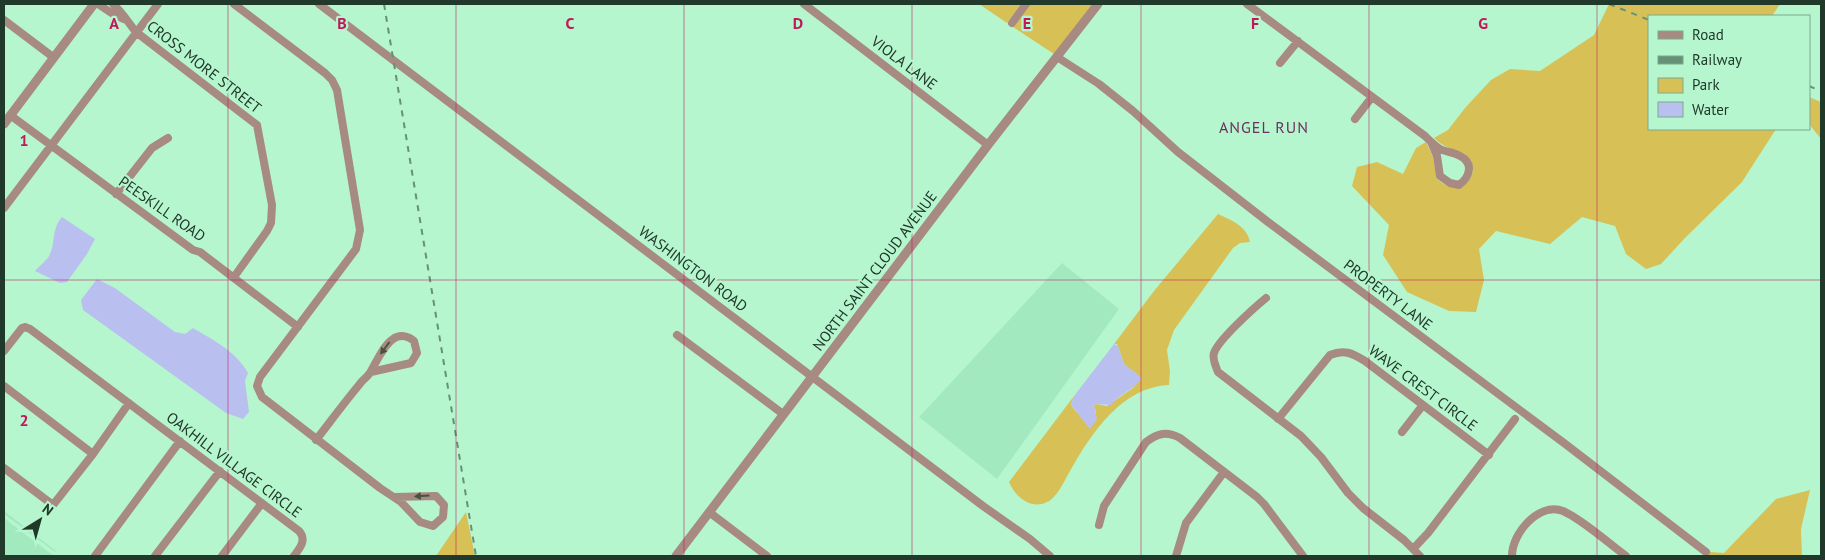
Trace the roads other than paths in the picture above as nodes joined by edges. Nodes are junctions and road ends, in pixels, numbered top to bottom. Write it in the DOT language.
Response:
graph roads {
  1 [pos="94,4"];
  2 [pos="98,4"];
  3 [pos="112,4"];
  4 [pos="158,4"];
  5 [pos="234,4"];
  6 [pos="319,4"];
  7 [pos="804,4"];
  8 [pos="1026,4"];
  9 [pos="1098,4"];
  10 [pos="1247,4"];
  11 [pos="124,19"];
  12 [pos="4,20"];
  13 [pos="1012,23"];
  14 [pos="136,32"];
  15 [pos="1298,42"];
  16 [pos="53,57"];
  17 [pos="1057,57"];
  18 [pos="1280,63"];
  19 [pos="1372,97"];
  20 [pos="10,115"];
  21 [pos="1355,119"];
  22 [pos="4,124"];
  23 [pos="168,138"];
  24 [pos="1431,142"];
  25 [pos="988,145"];
  26 [pos="51,146"];
  27 [pos="116,194"];
  28 [pos="4,208"];
  29 [pos="234,278"];
  30 [pos="1266,298"];
  31 [pos="298,327"];
  32 [pos="677,335"];
  33 [pos="4,351"];
  34 [pos="371,372"];
  35 [pos="813,376"];
  36 [pos="4,386"];
  37 [pos="130,403"];
  38 [pos="1423,405"];
  39 [pos="784,414"];
  40 [pos="1278,419"];
  41 [pos="1515,419"];
  42 [pos="1402,432"];
  43 [pos="316,440"];
  44 [pos="180,441"];
  45 [pos="93,454"];
  46 [pos="1490,455"];
  47 [pos="4,468"];
  48 [pos="220,471"];
  49 [pos="1224,472"];
  50 [pos="395,497"];
  51 [pos="262,503"];
  52 [pos="709,512"];
  53 [pos="1099,525"];
  54 [pos="1413,549"];
  55 [pos="1706,552"];
  56 [pos="95,556"];
  57 [pos="155,556"];
  58 [pos="222,556"];
  59 [pos="294,556"];
  60 [pos="676,556"];
  61 [pos="767,556"];
  62 [pos="1050,556"];
  63 [pos="1176,556"];
  64 [pos="1303,556"];
  65 [pos="1420,556"];
  66 [pos="1512,556"];
  67 [pos="1626,556"];
  1 -- 16 [label="street"];
  2 -- 11 [label="street, CROSS MORE STREET"];
  3 -- 11 [label="street, CROSS MORE STREET"];
  4 -- 14 [label="street"];
  5 -- 31 [label="street"];
  6 -- 35 [label="street, WASHINGTON ROAD"];
  7 -- 25 [label="street, VIOLA LANE"];
  8 -- 13 [label="street"];
  9 -- 17 [label="street, NORTH SAINT CLOUD AVENUE"];
  10 -- 15 [label="street"];
  11 -- 14 [label="street, CROSS MORE STREET"];
  12 -- 16 [label="street"];
  14 -- 26 [label="street"];
  14 -- 29 [label="street, CROSS MORE STREET"];
  15 -- 18 [label="street"];
  15 -- 19 [label="street"];
  16 -- 20 [label="street"];
  17 -- 25 [label="street, NORTH SAINT CLOUD AVENUE"];
  17 -- 55 [label="street, PROPERTY LANE"];
  19 -- 21 [label="street"];
  19 -- 24 [label="street"];
  20 -- 22 [label="street"];
  20 -- 26 [label="street, PEESKILL ROAD"];
  23 -- 27 [label="street"];
  24 -- 24 [label="street"];
  25 -- 35 [label="street, NORTH SAINT CLOUD AVENUE"];
  26 -- 27 [label="street, PEESKILL ROAD"];
  26 -- 28 [label="street"];
  27 -- 29 [label="street, PEESKILL ROAD"];
  29 -- 31 [label="street, PEESKILL ROAD"];
  30 -- 40 [label="street"];
  31 -- 43 [label="street"];
  32 -- 39 [label="street"];
  33 -- 37 [label="street, OAKHILL VILLAGE CIRCLE"];
  34 -- 34 [label="street, one-way"];
  34 -- 43 [label="street"];
  35 -- 39 [label="street, NORTH SAINT CLOUD AVENUE"];
  35 -- 62 [label="street, WASHINGTON ROAD"];
  36 -- 45 [label="street"];
  37 -- 44 [label="street, OAKHILL VILLAGE CIRCLE"];
  37 -- 45 [label="street"];
  38 -- 40 [label="street, WAVE CREST CIRCLE"];
  38 -- 42 [label="street"];
  38 -- 46 [label="street, WAVE CREST CIRCLE"];
  39 -- 52 [label="street, NORTH SAINT CLOUD AVENUE"];
  40 -- 54 [label="street"];
  41 -- 46 [label="street"];
  43 -- 50 [label="street"];
  44 -- 48 [label="street, OAKHILL VILLAGE CIRCLE"];
  44 -- 56 [label="street"];
  45 -- 47 [label="street"];
  46 -- 54 [label="street"];
  48 -- 51 [label="street, OAKHILL VILLAGE CIRCLE"];
  48 -- 57 [label="street"];
  49 -- 53 [label="street"];
  49 -- 63 [label="street"];
  49 -- 64 [label="street"];
  50 -- 50 [label="street, one-way"];
  51 -- 58 [label="street"];
  51 -- 59 [label="street, OAKHILL VILLAGE CIRCLE"];
  52 -- 60 [label="street, NORTH SAINT CLOUD AVENUE"];
  52 -- 61 [label="street"];
  54 -- 65 [label="street"];
  66 -- 67 [label="street"];
}
